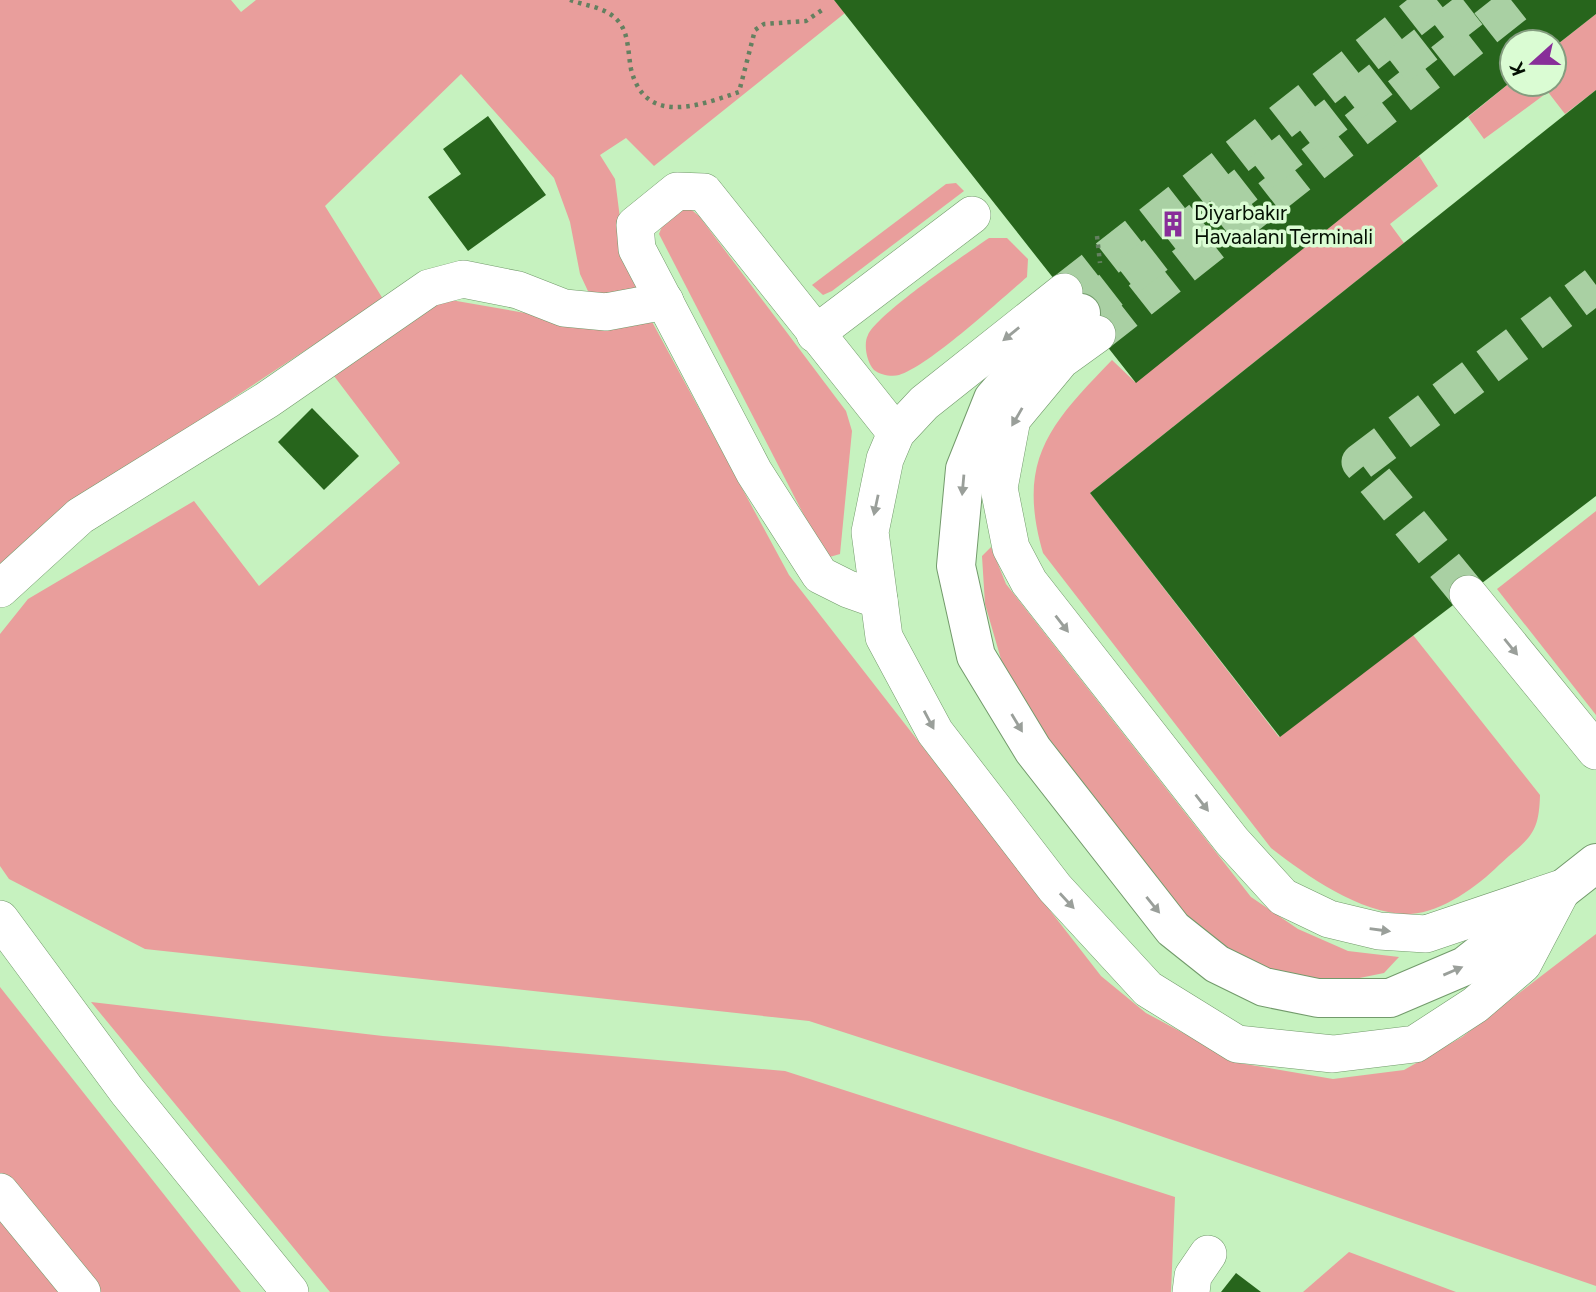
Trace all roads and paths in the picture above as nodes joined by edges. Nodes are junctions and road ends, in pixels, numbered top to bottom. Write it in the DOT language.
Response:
graph roads {
  1 [pos="570,0"];
  2 [pos="825,8"];
  3 [pos="972,215"];
  4 [pos="1097,236"];
  5 [pos="1100,264"];
  6 [pos="665,301"];
  7 [pos="1081,313"];
  8 [pos="815,334"];
  9 [pos="896,433"];
  10 [pos="0,589"];
  11 [pos="1468,594"];
  12 [pos="879,600"];
  13 [pos="1596,751"];
  14 [pos="1596,863"];
  15 [pos="1564,887"];
  16 [pos="0,919"];
  17 [pos="0,1192"];
  18 [pos="1208,1254"];
  19 [pos="82,1292"];
  20 [pos="290,1292"];
  21 [pos="1191,1292"];
  1 -- 2 [label="path"];
  3 -- 8 [label="lane"];
  4 -- 5 [label="path"];
  6 -- 8 [label="lane"];
  6 -- 10 [label="lane"];
  6 -- 12 [label="lane"];
  7 -- 9 [label="lane, one-way"];
  7 -- 15 [label="lane, one-way"];
  7 -- 15 [label="main road, one-way"];
  8 -- 9 [label="lane"];
  9 -- 12 [label="lane, one-way"];
  11 -- 13 [label="lane, one-way"];
  12 -- 15 [label="lane, one-way"];
  14 -- 15 [label="main road"];
  16 -- 20 [label="lane"];
  17 -- 19 [label="lane"];
  18 -- 21 [label="lane"];
}
